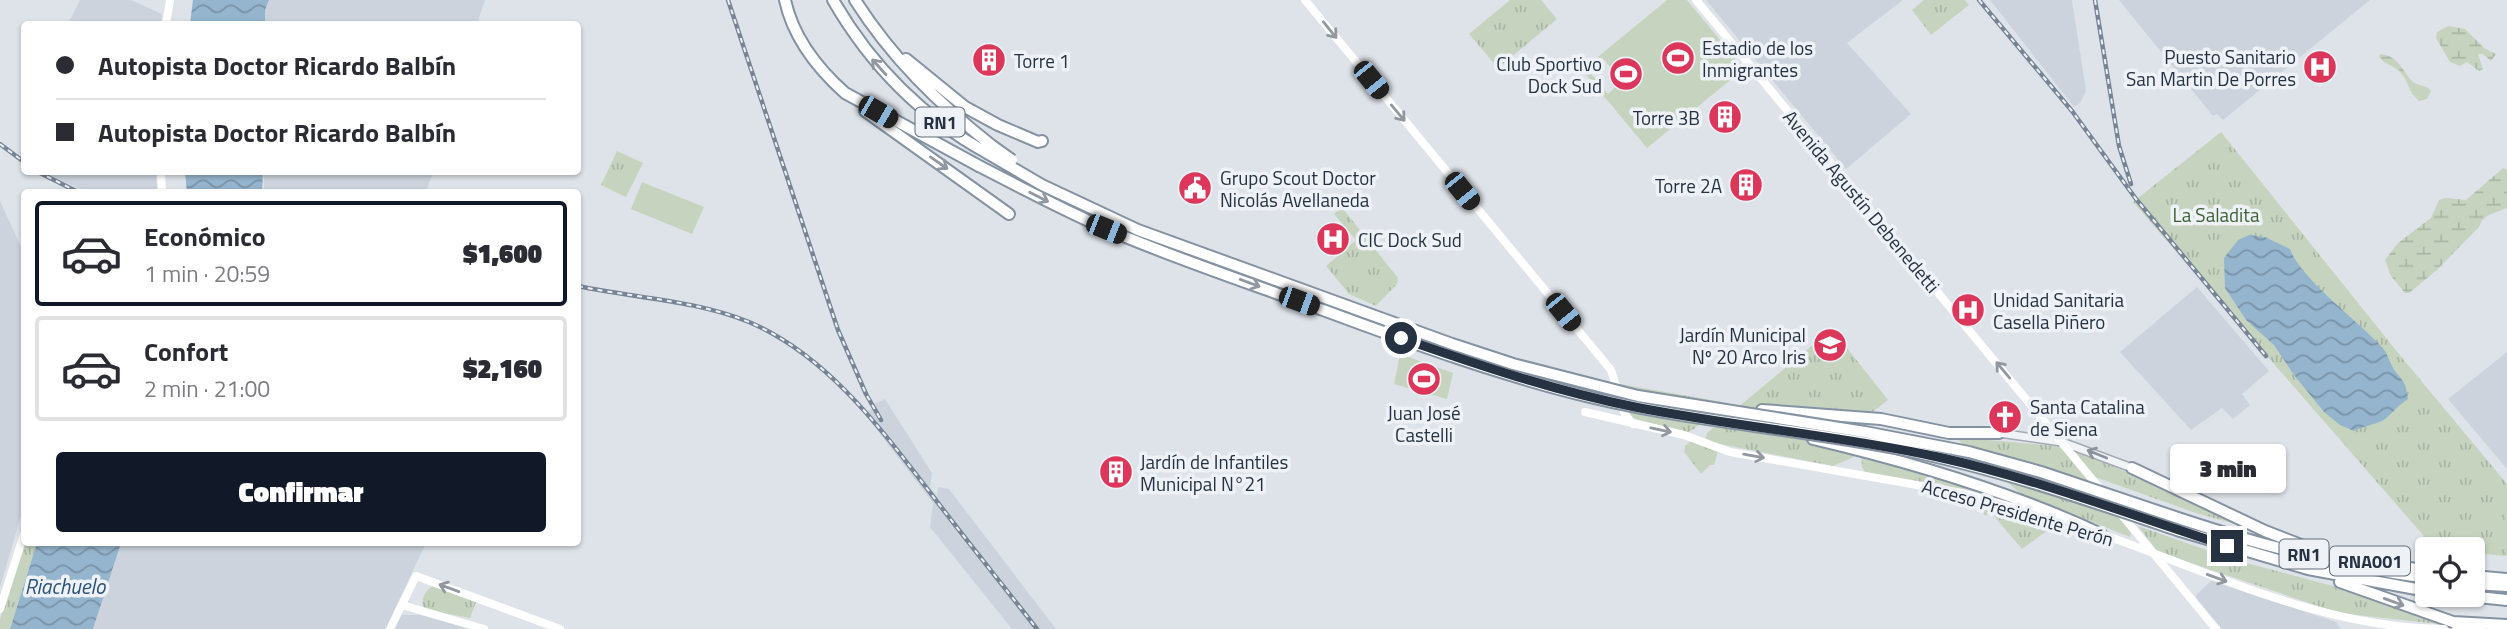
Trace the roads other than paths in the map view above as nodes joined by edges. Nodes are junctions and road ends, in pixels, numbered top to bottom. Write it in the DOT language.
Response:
graph roads {
  1 [pos="170,0"];
  2 [pos="785,0"];
  3 [pos="833,0"];
  4 [pos="855,0"];
  5 [pos="1305,0"];
  6 [pos="1696,0"];
  7 [pos="166,21"];
  8 [pos="880,35"];
  9 [pos="845,93"];
  10 [pos="1042,141"];
  11 [pos="989,149"];
  12 [pos="1009,214"];
  13 [pos="1762,410"];
  14 [pos="1585,412"];
  15 [pos="1633,424"];
  16 [pos="1783,431"];
  17 [pos="1999,433"];
  18 [pos="2062,442"];
  19 [pos="2132,468"];
  20 [pos="2183,521"];
  21 [pos="2101,534"];
  22 [pos="21,543"];
  23 [pos="2314,550"];
  24 [pos="2153,553"];
  25 [pos="2308,569"];
  26 [pos="2415,569"];
  27 [pos="2415,576"];
  28 [pos="2485,577"];
  29 [pos="2507,579"];
  30 [pos="2485,585"];
  31 [pos="2507,586"];
  32 [pos="2415,590"];
  33 [pos="2485,598"];
  34 [pos="2507,600"];
  35 [pos="402,605"];
  36 [pos="0,608"];
  37 [pos="2507,625"];
  38 [pos="390,629"];
  39 [pos="484,629"];
  40 [pos="561,629"];
  41 [pos="2216,629"];
  42 [pos="2444,629"];
  43 [pos="2456,629"];
  1 -- 7 [label="main road"];
  2 -- 9 [label="highway, RN1"];
  11 -- 3 [label="highway, RN1, one-way"];
  4 -- 8 [label="highway, RNA001"];
  5 -- 15 [label="main road, one-way"];
  18 -- 6 [label="main road, Avenida Agustín Debenedetti, one-way"];
  8 -- 10 [label="highway"];
  8 -- 11 [label="highway, RNA001"];
  9 -- 12 [label="highway, one-way"];
  9 -- 16 [label="highway, RN1, one-way, bridge"];
  11 -- 13 [label="highway, RNA001, bridge"];
  11 -- 20 [label="highway, RN1, bridge"];
  13 -- 17 [label="highway"];
  13 -- 20 [label="highway, RNA001"];
  14 -- 15 [label="main road, Acceso Presidente Perón"];
  15 -- 21 [label="main road, Acceso Presidente Perón, one-way"];
  16 -- 20 [label="highway, RN1, bridge"];
  16 -- 21 [label="highway, bridge"];
  17 -- 18 [label="street"];
  19 -- 18 [label="street, one-way"];
  18 -- 24 [label="main road, Avenida Agustín Debenedetti"];
  19 -- 23 [label="highway"];
  20 -- 23 [label="highway, RNA001"];
  20 -- 25 [label="highway, RN1"];
  20 -- 27 [label="highway, RN1"];
  21 -- 24 [label="main road, Acceso Presidente Perón"];
  22 -- 36 [label="main road"];
  23 -- 26 [label="highway, RNA001"];
  24 -- 41 [label="main road, Avenida Agustín Debenedetti"];
  24 -- 42 [label="main road, Acceso Presidente Perón, one-way"];
  25 -- 32 [label="highway, RN1"];
  25 -- 37 [label="highway, one-way"];
  28 -- 29 [label="highway"];
  30 -- 31 [label="highway"];
  33 -- 34 [label="highway"];
  35 -- 38 [label="main road"];
  35 -- 39 [label="main road"];
  40 -- 35 [label="main road, one-way"];
  37 -- 43 [label="main road"];
}
